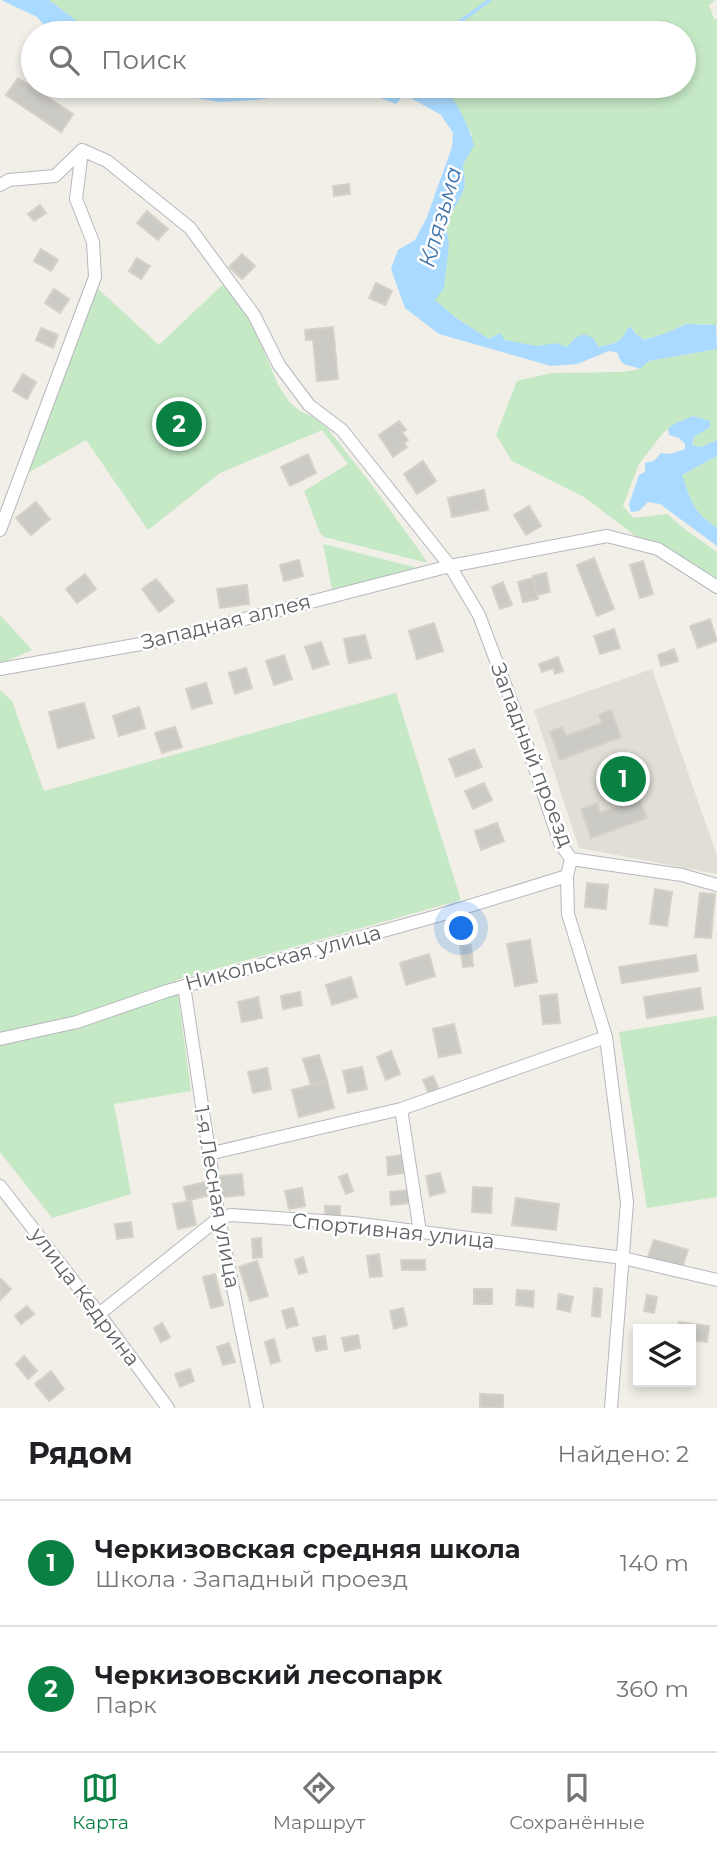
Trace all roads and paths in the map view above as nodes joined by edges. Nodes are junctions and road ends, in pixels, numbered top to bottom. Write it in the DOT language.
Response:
graph roads {
  1 [pos="82,150"];
  2 [pos="0,185"];
  3 [pos="0,530"];
  4 [pos="450,566"];
  5 [pos="717,587"];
  6 [pos="0,668"];
  7 [pos="571,859"];
  8 [pos="567,876"];
  9 [pos="717,885"];
  10 [pos="184,986"];
  11 [pos="606,1037"];
  12 [pos="0,1039"];
  13 [pos="401,1109"];
  14 [pos="208,1154"];
  15 [pos="0,1186"];
  16 [pos="219,1218"];
  17 [pos="420,1232"];
  18 [pos="623,1258"];
  19 [pos="717,1280"];
  20 [pos="99,1314"];
  21 [pos="168,1408"];
  22 [pos="257,1408"];
  23 [pos="611,1408"];
  1 -- 2 [label="street"];
  1 -- 3 [label="street"];
  1 -- 4 [label="street, Западный проезд"];
  4 -- 5 [label="street, Западная аллея"];
  4 -- 6 [label="street, Западная аллея"];
  4 -- 7 [label="street, Западный проезд"];
  7 -- 8 [label="street, Западный проезд"];
  7 -- 9 [label="street"];
  8 -- 10 [label="street, Никольская улица"];
  8 -- 11 [label="street, Западный проезд"];
  10 -- 12 [label="street, Никольская улица"];
  10 -- 14 [label="street, 1-я Лесная улица"];
  11 -- 13 [label="street"];
  11 -- 18 [label="street, Западный проезд"];
  13 -- 14 [label="street"];
  13 -- 17 [label="street"];
  14 -- 16 [label="street, 1-я Лесная улица"];
  15 -- 20 [label="street, улица Кедрина"];
  16 -- 17 [label="street, Спортивная улица"];
  16 -- 20 [label="street"];
  16 -- 22 [label="street, 1-я Лесная улица"];
  17 -- 18 [label="street, Спортивная улица"];
  18 -- 19 [label="street, Спортивная улица"];
  18 -- 23 [label="street, Западный проезд"];
  20 -- 21 [label="street, улица Кедрина"];
}
